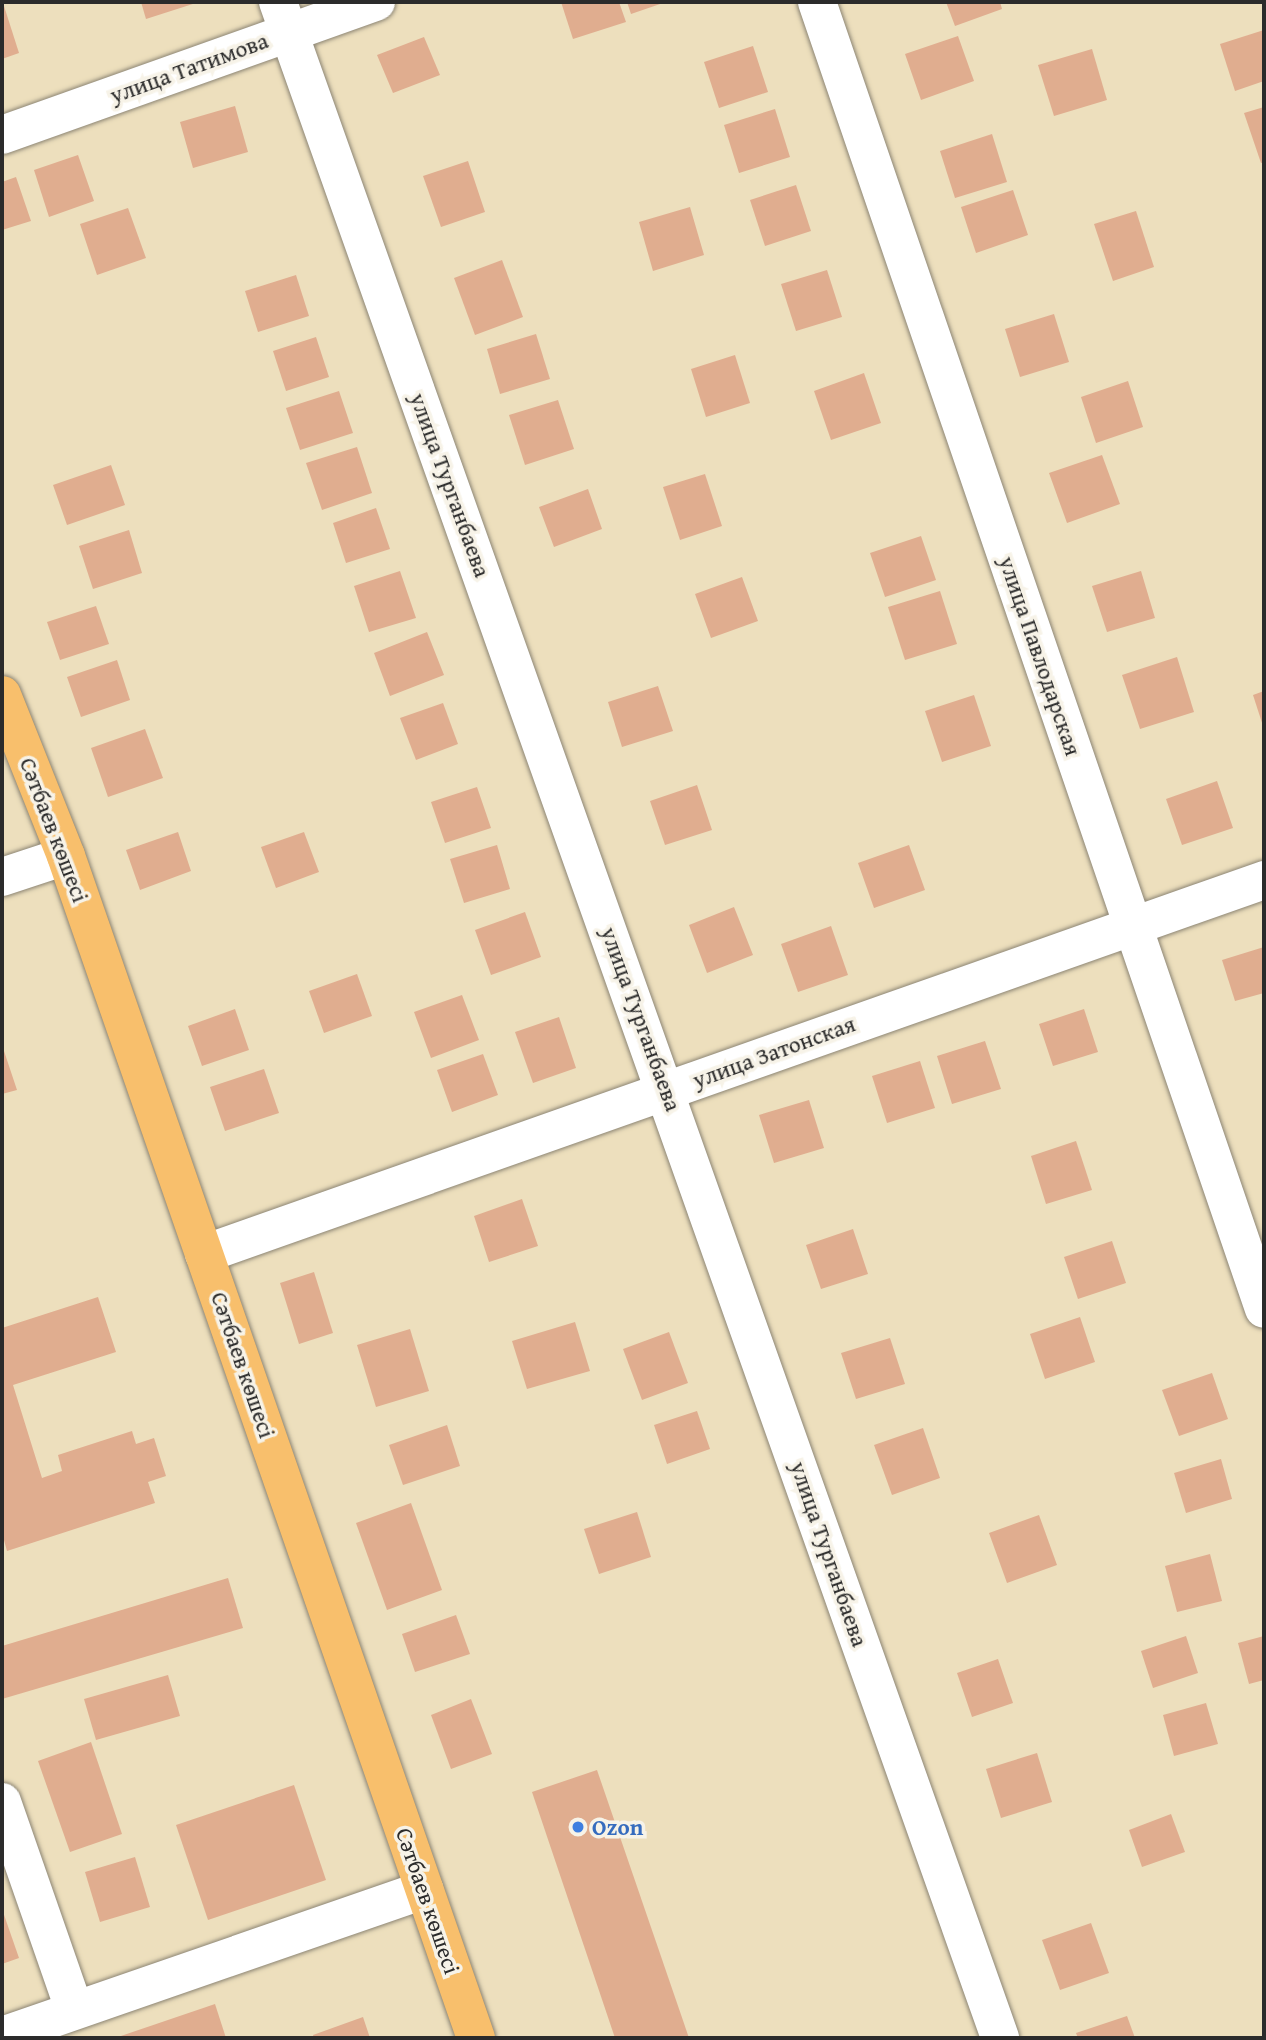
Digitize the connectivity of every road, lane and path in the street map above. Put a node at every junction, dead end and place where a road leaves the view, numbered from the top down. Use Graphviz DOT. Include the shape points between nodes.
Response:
graph roads {
  1 [pos="376,2"];
  2 [pos="817,2"];
  3 [pos="283,17"];
  4 [pos="2,135"];
  5 [pos="2,695"];
  6 [pos="66,856"];
  7 [pos="2,877"];
  8 [pos="1264,880"];
  9 [pos="1132,925"];
  10 [pos="667,1090"];
  11 [pos="204,1254"];
  12 [pos="1264,1309"];
  13 [pos="2,1802"];
  14 [pos="424,1890"];
  15 [pos="74,2009"];
  16 [pos="2,2036"];
  17 [pos="476,2038"];
  18 [pos="1000,2038"];
  1 -- 3 [label="street, улица Татимова"];
  2 -- 9 [label="street, улица Павлодарская"];
  3 -- 4 [label="street, улица Татимова"];
  3 -- 10 [label="street, улица Турганбаева"];
  5 -- 6 [label="main road, Сәтбаев көшесі"];
  6 -- 7 [label="street"];
  6 -- 11 [label="main road, Сәтбаев көшесі"];
  8 -- 9 [label="street, улица Затонская"];
  9 -- 10 [label="street, улица Затонская"];
  9 -- 12 [label="street, улица Павлодарская"];
  10 -- 11 [label="street, улица Затонская"];
  10 -- 18 [label="street, улица Турганбаева"];
  11 -- 14 [label="main road, Сәтбаев көшесі"];
  13 -- 15 [label="street"];
  14 -- 15 [label="street"];
  14 -- 17 [label="main road, Сәтбаев көшесі"];
  15 -- 16 [label="street"];
}
